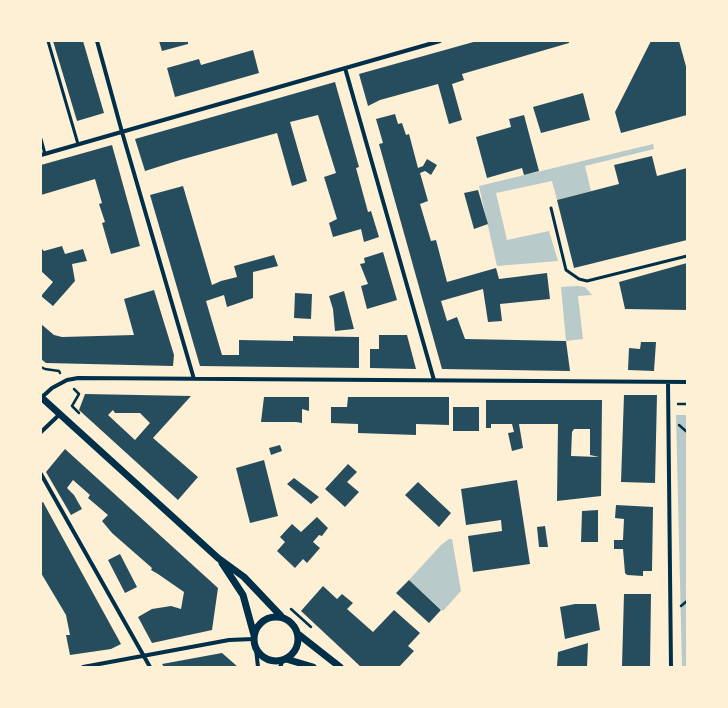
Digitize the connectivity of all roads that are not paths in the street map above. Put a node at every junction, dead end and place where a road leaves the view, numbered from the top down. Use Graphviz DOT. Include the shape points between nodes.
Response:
graph roads {
  1 [pos="48,41"];
  2 [pos="96,41"];
  3 [pos="440,41"];
  4 [pos="345,68"];
  5 [pos="122,132"];
  6 [pos="41,139"];
  7 [pos="78,144"];
  8 [pos="43,154"];
  9 [pos="552,208"];
  10 [pos="687,256"];
  11 [pos="194,379"];
  12 [pos="434,380"];
  13 [pos="668,382"];
  14 [pos="687,382"];
  15 [pos="41,398"];
  16 [pos="60,414"];
  17 [pos="41,432"];
  18 [pos="41,474"];
  19 [pos="218,558"];
  20 [pos="281,616"];
  21 [pos="298,634"];
  22 [pos="254,637"];
  23 [pos="256,650"];
  24 [pos="144,656"];
  25 [pos="283,662"];
  26 [pos="83,667"];
  27 [pos="150,667"];
  28 [pos="258,667"];
  29 [pos="313,667"];
  30 [pos="340,667"];
  31 [pos="671,667"];
  1 -- 7 [label="lane"];
  2 -- 5 [label="street"];
  3 -- 4 [label="street"];
  4 -- 5 [label="street"];
  4 -- 12 [label="street"];
  5 -- 7 [label="street"];
  5 -- 11 [label="street"];
  6 -- 8 [label="lane"];
  7 -- 8 [label="street"];
  9 -- 10 [label="lane" via="566,270 579,279 587,281"];
  11 -- 12 [label="street"];
  11 -- 15 [label="street" via="78,378 67,380 52,388"];
  12 -- 13 [label="street"];
  13 -- 14 [label="street"];
  13 -- 31 [label="street"];
  15 -- 16 [label="street"];
  16 -- 17 [label="street"];
  16 -- 19 [label="street"];
  18 -- 24 [label="street"];
  19 -- 20 [label="street" via="244,577"];
  19 -- 22 [label="street" via="243,595"];
  20 -- 21 [label="street" via="292,623"];
  20 -- 22 [label="street" via="266,618 259,623"];
  21 -- 25 [label="street" via="296,648"];
  21 -- 30 [label="street"];
  22 -- 23 [label="street"];
  22 -- 24 [label="street"];
  23 -- 25 [label="street" via="265,658"];
  23 -- 28 [label="street"];
  24 -- 26 [label="street"];
  24 -- 27 [label="street"];
  25 -- 29 [label="street"];
}
